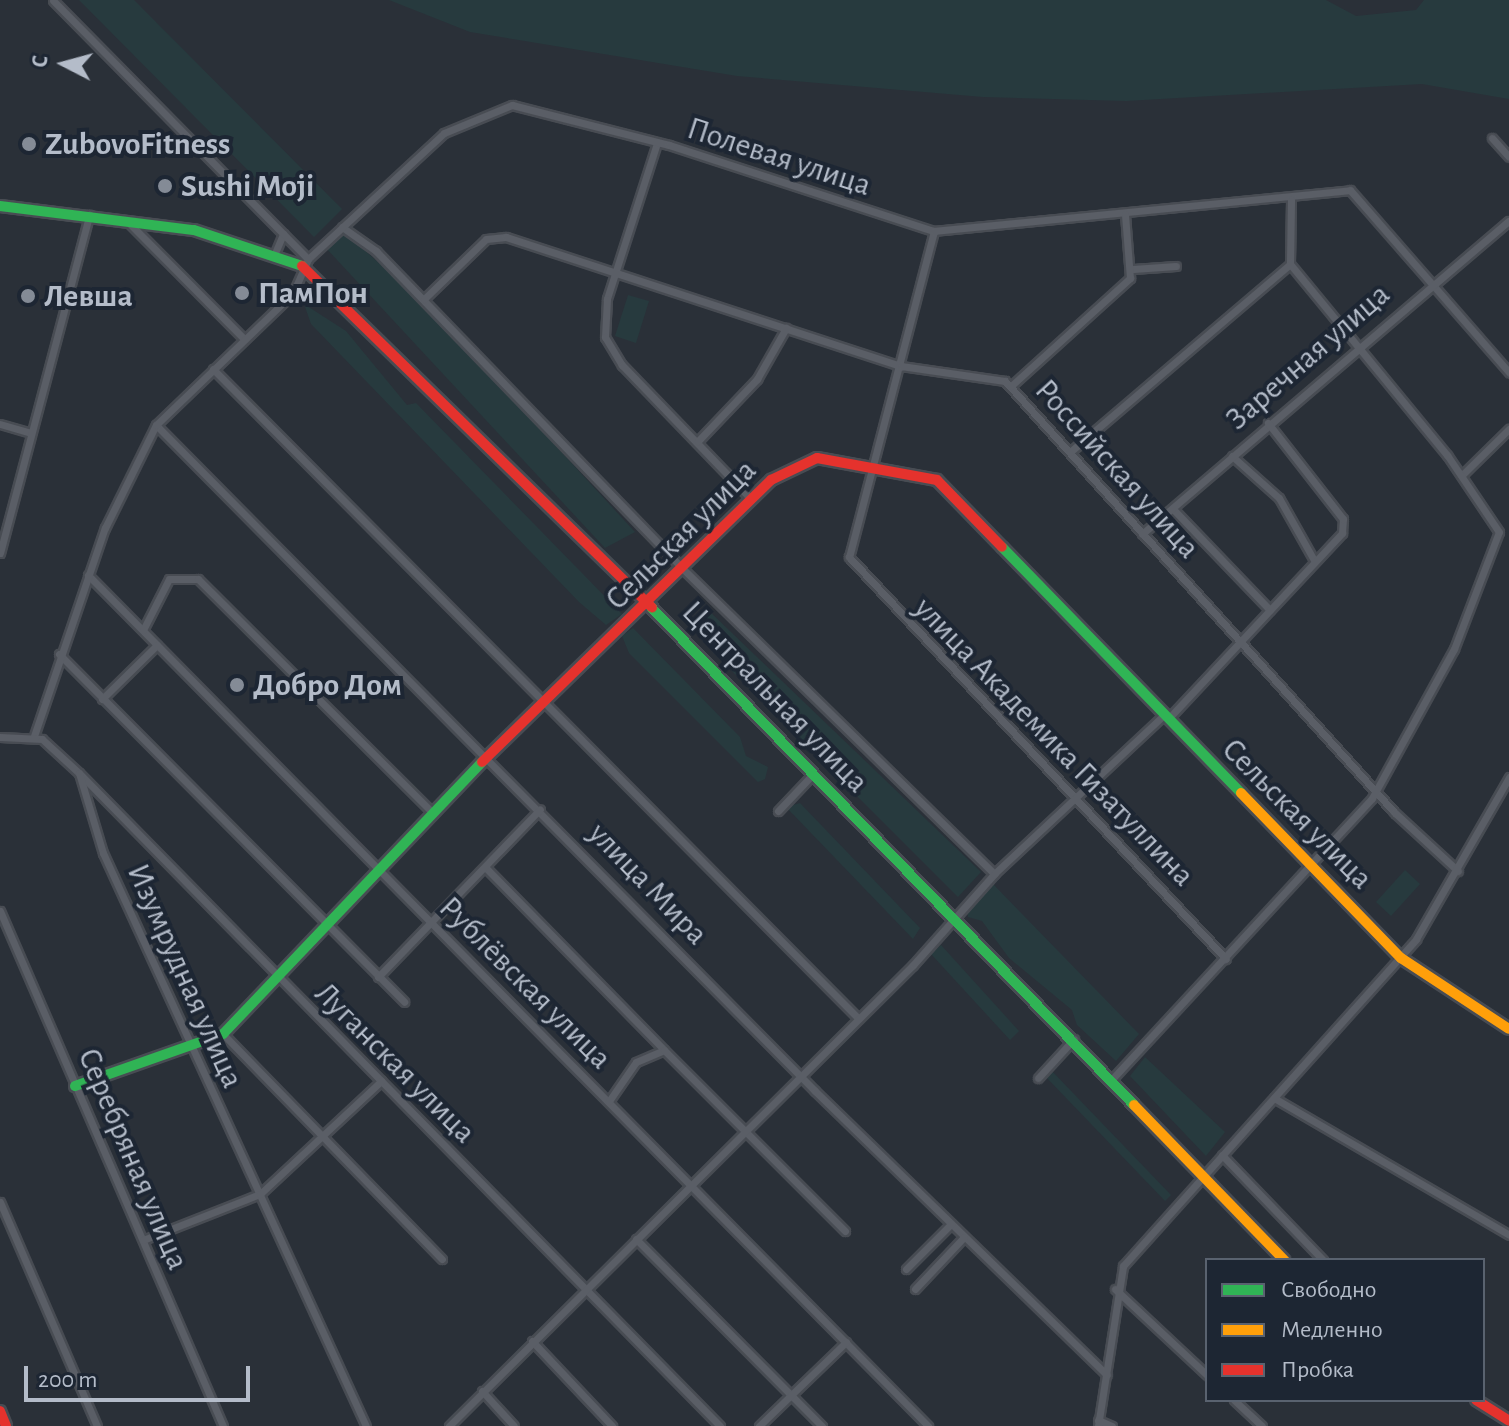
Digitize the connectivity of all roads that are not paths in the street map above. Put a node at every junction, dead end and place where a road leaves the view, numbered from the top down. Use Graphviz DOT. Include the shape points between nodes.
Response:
graph roads {
  1 [pos="53,0"];
  2 [pos="1492,138"];
  3 [pos="656,146"];
  4 [pos="1509,157"];
  5 [pos="1291,199"];
  6 [pos="0,206"];
  7 [pos="1125,214"];
  8 [pos="89,215"];
  9 [pos="126,219"];
  10 [pos="1509,221"];
  11 [pos="342,227"];
  12 [pos="934,231"];
  13 [pos="283,234"];
  14 [pos="275,253"];
  15 [pos="306,263"];
  16 [pos="1290,264"];
  17 [pos="1176,266"];
  18 [pos="1133,269"];
  19 [pos="617,270"];
  20 [pos="1434,280"];
  21 [pos="424,299"];
  22 [pos="786,328"];
  23 [pos="244,339"];
  24 [pos="1357,344"];
  25 [pos="901,366"];
  26 [pos="213,369"];
  27 [pos="1509,372"];
  28 [pos="1011,386"];
  29 [pos="1268,423"];
  30 [pos="0,424"];
  31 [pos="156,425"];
  32 [pos="1509,429"];
  33 [pos="31,433"];
  34 [pos="698,441"];
  35 [pos="1070,452"];
  36 [pos="1232,456"];
  37 [pos="874,465"];
  38 [pos="1462,475"];
  39 [pos="751,499"];
  40 [pos="1173,509"];
  41 [pos="1142,534"];
  42 [pos="0,553"];
  43 [pos="1314,560"];
  44 [pos="682,568"];
  45 [pos="88,575"];
  46 [pos="647,603"];
  47 [pos="1270,610"];
  48 [pos="143,630"];
  49 [pos="1240,641"];
  50 [pos="157,645"];
  51 [pos="59,654"];
  52 [pos="102,699"];
  53 [pos="543,701"];
  54 [pos="1166,717"];
  55 [pos="34,736"];
  56 [pos="0,737"];
  57 [pos="485,759"];
  58 [pos="79,773"];
  59 [pos="814,773"];
  60 [pos="1509,777"];
  61 [pos="1378,787"];
  62 [pos="1080,800"];
  63 [pos="540,809"];
  64 [pos="778,811"];
  65 [pos="433,813"];
  66 [pos="485,867"];
  67 [pos="1311,868"];
  68 [pos="379,870"];
  69 [pos="1458,871"];
  70 [pos="994,874"];
  71 [pos="0,911"];
  72 [pos="951,918"];
  73 [pos="431,923"];
  74 [pos="325,926"];
  75 [pos="1401,958"];
  76 [pos="1226,959"];
  77 [pos="378,977"];
  78 [pos="277,978"];
  79 [pos="404,1002"];
  80 [pos="858,1018"];
  81 [pos="1509,1029"];
  82 [pos="223,1034"];
  83 [pos="1074,1039"];
  84 [pos="190,1047"];
  85 [pos="664,1050"];
  86 [pos="801,1074"];
  87 [pos="1038,1078"];
  88 [pos="1113,1078"];
  89 [pos="381,1081"];
  90 [pos="75,1086"];
  91 [pos="1274,1098"];
  92 [pos="609,1101"];
  93 [pos="746,1130"];
  94 [pos="321,1135"];
  95 [pos="1222,1155"];
  96 [pos="1203,1173"];
  97 [pos="692,1185"];
  98 [pos="260,1194"];
  99 [pos="0,1202"];
  100 [pos="951,1224"];
  101 [pos="845,1231"];
  102 [pos="1509,1235"];
  103 [pos="964,1237"];
  104 [pos="636,1239"];
  105 [pos="143,1240"];
  106 [pos="1282,1258"];
  107 [pos="1321,1258"];
  108 [pos="442,1259"];
  109 [pos="906,1269"];
  110 [pos="915,1289"];
  111 [pos="1115,1289"];
  112 [pos="585,1290"];
  113 [pos="532,1341"];
  114 [pos="846,1342"];
  115 [pos="1205,1373"];
  116 [pos="1107,1375"];
  117 [pos="482,1391"];
  118 [pos="792,1395"];
  119 [pos="1236,1402"];
  120 [pos="1479,1402"];
  121 [pos="0,1411"];
  122 [pos="1509,1421"];
  123 [pos="1098,1423"];
  124 [pos="6,1426"];
  125 [pos="97,1426"];
  126 [pos="223,1426"];
  127 [pos="366,1426"];
  128 [pos="449,1426"];
  129 [pos="514,1426"];
  130 [pos="612,1426"];
  131 [pos="720,1426"];
  132 [pos="759,1426"];
  133 [pos="822,1426"];
  134 [pos="928,1426"];
  135 [pos="1112,1426"];
  136 [pos="1262,1426"];
  1 -- 13 [label="street"];
  2 -- 4 [label="street"];
  3 -- 11 [label="street, Полевая улица" via="512,105 492,109 444,133"];
  3 -- 12 [label="street, Полевая улица"];
  3 -- 19 [label="street"];
  5 -- 7 [label="street, Полевая улица"];
  5 -- 16 [label="street"];
  5 -- 20 [label="street, Полевая улица" via="1350,190"];
  6 -- 8 [label="street, Центральная улица"];
  7 -- 12 [label="street, Полевая улица"];
  7 -- 18 [label="street"];
  8 -- 9 [label="street, Центральная улица"];
  8 -- 33 [label="street"];
  9 -- 14 [label="street, Центральная улица"];
  9 -- 23 [label="street"];
  10 -- 20 [label="street, Заречная улица"];
  11 -- 15 [label="street, Полевая улица"];
  11 -- 21 [label="street"];
  12 -- 25 [label="street"];
  13 -- 14 [label="street"];
  13 -- 15 [label="street"];
  14 -- 15 [label="street, Центральная улица"];
  15 -- 23 [label="street, Полевая улица" via="293,293"];
  15 -- 46 [label="street, Центральная улица"];
  16 -- 24 [label="street"];
  16 -- 35 [label="street"];
  17 -- 18 [label="street"];
  18 -- 28 [label="street"];
  19 -- 21 [label="street, Российская улица" via="506,237 486,239"];
  19 -- 22 [label="street, Российская улица"];
  19 -- 34 [label="street" via="604,316 608,346"];
  20 -- 24 [label="street, Заречная улица"];
  20 -- 27 [label="street"];
  21 -- 44 [label="street"];
  22 -- 25 [label="street, Российская улица"];
  22 -- 34 [label="street" via="757,379"];
  23 -- 26 [label="street, Полевая улица"];
  24 -- 29 [label="street, Заречная улица"];
  24 -- 38 [label="street"];
  25 -- 28 [label="street, Российская улица"];
  25 -- 37 [label="street"];
  26 -- 31 [label="street, Полевая улица"];
  26 -- 53 [label="street"];
  28 -- 35 [label="street, Российская улица"];
  29 -- 36 [label="street, Заречная улица"];
  29 -- 43 [label="street" via="1343,519 1342,533"];
  30 -- 33 [label="street"];
  31 -- 45 [label="street"];
  31 -- 57 [label="street, улица Мира"];
  32 -- 38 [label="street"];
  33 -- 42 [label="street"];
  34 -- 39 [label="street"];
  35 -- 41 [label="street, Российская улица"];
  36 -- 40 [label="street, Заречная улица"];
  36 -- 43 [label="street" via="1279,498"];
  37 -- 39 [label="street, Сельская улица" via="803,461"];
  37 -- 54 [label="street, Сельская улица" via="937,480"];
  37 -- 62 [label="street, улица Академика Гизатуллина" via="849,557"];
  38 -- 61 [label="street" via="1499,532 1454,649"];
  39 -- 44 [label="street, Сельская улица"];
  40 -- 41 [label="street, Заречная улица"];
  40 -- 47 [label="street"];
  41 -- 49 [label="street, Российская улица"];
  43 -- 47 [label="street"];
  44 -- 46 [label="street, Сельская улица"];
  44 -- 70 [label="street"];
  45 -- 48 [label="street, Рублёвская улица"];
  45 -- 51 [label="street"];
  46 -- 53 [label="street, Сельская улица"];
  46 -- 59 [label="street, Центральная улица"];
  47 -- 49 [label="street"];
  48 -- 50 [label="street, Рублёвская улица"];
  48 -- 65 [label="street" via="169,579 198,579"];
  49 -- 54 [label="street"];
  49 -- 61 [label="street, Российская улица"];
  50 -- 52 [label="street"];
  50 -- 68 [label="street, Рублёвская улица"];
  51 -- 52 [label="street"];
  51 -- 55 [label="street"];
  52 -- 74 [label="street"];
  53 -- 57 [label="street, Сельская улица"];
  53 -- 80 [label="street"];
  54 -- 62 [label="street"];
  54 -- 67 [label="street, Сельская улица"];
  55 -- 56 [label="street"];
  55 -- 58 [label="street, Луганская улица"];
  57 -- 63 [label="street, улица Мира"];
  57 -- 65 [label="street, Сельская улица"];
  58 -- 78 [label="street, Луганская улица"];
  58 -- 84 [label="street, Изумрудная улица" via="103,853"];
  59 -- 64 [label="street"];
  59 -- 72 [label="street, Центральная улица"];
  60 -- 69 [label="street"];
  61 -- 67 [label="street"];
  61 -- 69 [label="street, Российская улица" via="1394,812"];
  62 -- 70 [label="street"];
  62 -- 76 [label="street, улица Академика Гизатуллина"];
  63 -- 66 [label="street"];
  63 -- 86 [label="street, улица Мира"];
  65 -- 68 [label="street, Сельская улица"];
  66 -- 73 [label="street"];
  66 -- 85 [label="street"];
  67 -- 75 [label="street, Сельская улица"];
  67 -- 76 [label="street"];
  68 -- 73 [label="street, Рублёвская улица"];
  68 -- 74 [label="street, Сельская улица"];
  69 -- 75 [label="street"];
  70 -- 72 [label="street"];
  71 -- 90 [label="street, Серебряная улица"];
  72 -- 80 [label="street"];
  72 -- 83 [label="street, Центральная улица"];
  73 -- 77 [label="street"];
  73 -- 92 [label="street, Рублёвская улица"];
  74 -- 77 [label="street"];
  74 -- 78 [label="street, Сельская улица"];
  75 -- 81 [label="street, Сельская улица"];
  75 -- 91 [label="street"];
  76 -- 88 [label="street"];
  77 -- 79 [label="street"];
  78 -- 82 [label="street, Сельская улица"];
  78 -- 89 [label="street, Луганская улица"];
  80 -- 86 [label="street"];
  82 -- 84 [label="street, Сельская улица"];
  82 -- 94 [label="street"];
  83 -- 87 [label="street"];
  83 -- 88 [label="street, Центральная улица"];
  84 -- 90 [label="street, Сельская улица"];
  84 -- 98 [label="street, Изумрудная улица"];
  85 -- 92 [label="street" via="636,1062"];
  85 -- 93 [label="street"];
  86 -- 93 [label="street"];
  86 -- 100 [label="street, улица Мира"];
  88 -- 96 [label="street, Центральная улица"];
  89 -- 94 [label="street"];
  89 -- 112 [label="street, Луганская улица"];
  90 -- 105 [label="street, Серебряная улица"];
  91 -- 95 [label="street"];
  91 -- 102 [label="street"];
  92 -- 97 [label="street, Рублёвская улица"];
  93 -- 97 [label="street"];
  93 -- 101 [label="street"];
  94 -- 98 [label="street"];
  94 -- 108 [label="street"];
  95 -- 96 [label="street"];
  95 -- 107 [label="street"];
  96 -- 106 [label="street, Центральная улица"];
  96 -- 111 [label="street" via="1123,1266"];
  97 -- 104 [label="street"];
  97 -- 114 [label="street, Рублёвская улица"];
  98 -- 105 [label="street"];
  98 -- 127 [label="street, Изумрудная улица"];
  99 -- 125 [label="street"];
  100 -- 103 [label="street, улица Мира"];
  100 -- 109 [label="street"];
  103 -- 110 [label="street"];
  103 -- 116 [label="street, улица Мира"];
  104 -- 112 [label="street"];
  104 -- 118 [label="street"];
  105 -- 126 [label="street, Серебряная улица"];
  111 -- 115 [label="street"];
  111 -- 116 [label="street"];
  112 -- 113 [label="street"];
  112 -- 131 [label="street, Луганская улица"];
  113 -- 117 [label="street"];
  113 -- 130 [label="street"];
  114 -- 118 [label="street"];
  114 -- 134 [label="street, Рублёвская улица"];
  116 -- 123 [label="street"];
  117 -- 128 [label="street"];
  117 -- 129 [label="street"];
  118 -- 132 [label="street"];
  118 -- 133 [label="street"];
  119 -- 136 [label="street"];
  120 -- 122 [label="street"];
  121 -- 124 [label="street"];
  123 -- 135 [label="street"];
}
